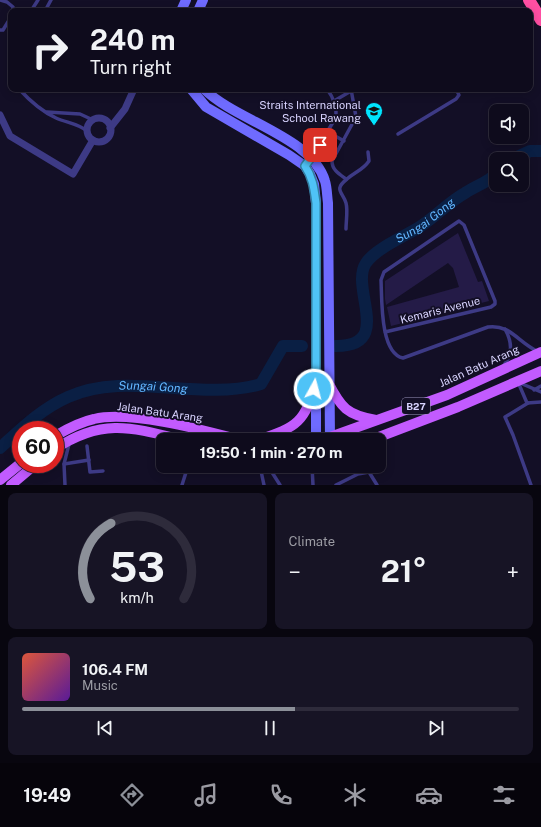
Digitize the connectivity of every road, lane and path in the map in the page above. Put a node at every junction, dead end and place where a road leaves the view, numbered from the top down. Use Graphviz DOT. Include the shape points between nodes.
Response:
graph roads {
  1 [pos="0,0"];
  2 [pos="529,0"];
  3 [pos="13,8"];
  4 [pos="541,20"];
  5 [pos="8,22"];
  6 [pos="0,30"];
  7 [pos="22,92"];
  8 [pos="24,92"];
  9 [pos="132,92"];
  10 [pos="194,92"];
  11 [pos="208,92"];
  12 [pos="329,92"];
  13 [pos="348,92"];
  14 [pos="351,92"];
  15 [pos="457,92"];
  16 [pos="25,96"];
  17 [pos="334,101"];
  18 [pos="44,112"];
  19 [pos="121,114"];
  20 [pos="0,115"];
  21 [pos="104,119"];
  22 [pos="92,120"];
  23 [pos="110,128"];
  24 [pos="87,131"];
  25 [pos="328,132"];
  26 [pos="398,134"];
  27 [pos="93,140"];
  28 [pos="344,141"];
  29 [pos="368,152"];
  30 [pos="312,158"];
  31 [pos="305,166"];
  32 [pos="346,179"];
  33 [pos="346,228"];
  34 [pos="505,328"];
  35 [pos="386,332"];
  36 [pos="540,353"];
  37 [pos="500,371"];
  38 [pos="541,371"];
  39 [pos="316,381"];
  40 [pos="328,382"];
  41 [pos="518,382"];
  42 [pos="541,386"];
  43 [pos="534,390"];
  44 [pos="541,392"];
  45 [pos="541,402"];
  46 [pos="528,403"];
  47 [pos="376,420"];
  48 [pos="197,429"];
  49 [pos="64,431"];
  50 [pos="197,433"];
  51 [pos="213,433"];
  52 [pos="277,433"];
  53 [pos="316,433"];
  54 [pos="330,433"];
  55 [pos="343,433"];
  56 [pos="386,434"];
  57 [pos="156,435"];
  58 [pos="71,439"];
  59 [pos="64,443"];
  60 [pos="87,446"];
  61 [pos="88,460"];
  62 [pos="64,464"];
  63 [pos="12,470"];
  64 [pos="103,472"];
  65 [pos="25,473"];
  66 [pos="186,473"];
  67 [pos="261,473"];
  68 [pos="272,473"];
  69 [pos="312,473"];
  70 [pos="0,480"];
  71 [pos="11,485"];
  72 [pos="65,485"];
  73 [pos="182,485"];
  74 [pos="264,485"];
  75 [pos="280,485"];
  76 [pos="312,485"];
  77 [pos="336,485"];
  78 [pos="377,485"];
  79 [pos="531,485"];
  1 -- 3 [label="lane"];
  2 -- 4 [label="highway"];
  5 -- 6 [label="lane" via="3,30"];
  7 -- 16 [label="lane"];
  8 -- 16 [label="lane"];
  9 -- 19 [label="street"];
  10 -- 31 [label="street" via="206,107"];
  11 -- 30 [label="street" via="226,106 296,145"];
  12 -- 17 [label="lane"];
  13 -- 17 [label="lane"];
  14 -- 28 [label="lane" via="356,117"];
  15 -- 26 [label="lane" via="456,99"];
  16 -- 18 [label="lane"];
  17 -- 25 [label="lane" via="336,117"];
  18 -- 22 [label="lane" via="80,114"];
  18 -- 24 [label="lane" via="79,125"];
  19 -- 21 [label="street"];
  19 -- 23 [label="street"];
  20 -- 27 [label="street" via="10,136 73,174"];
  21 -- 22 [label="street"];
  21 -- 23 [label="street"];
  22 -- 24 [label="street"];
  23 -- 27 [label="street" via="109,135 104,140"];
  24 -- 27 [label="street"];
  25 -- 28 [label="lane"];
  25 -- 30 [label="lane"];
  28 -- 32 [label="lane" via="332,161 332,166"];
  29 -- 32 [label="lane" via="369,161 365,168"];
  30 -- 31 [label="lane"];
  30 -- 40 [label="street" via="326,181 328,202"];
  31 -- 39 [label="street" via="314,184 316,203"];
  32 -- 33 [label="lane" via="339,189 347,203"];
  34 -- 35 [label="lane, Kemaris Avenue" via="498,325 488,327 403,358 394,354 386,342"];
  34 -- 36 [label="lane" via="529,348"];
  34 -- 37 [label="lane" via="511,347 510,357"];
  35 -- 35 [label="lane, Kemaris Avenue" via="381,280 384,272 459,221 462,222 495,304"];
  36 -- 37 [label="main road, Jalan Batu Arang / B27"];
  37 -- 47 [label="main road, Jalan Batu Arang / B27"];
  38 -- 41 [label="main road, B27"];
  39 -- 52 [label="main road" via="304,415 291,428"];
  39 -- 53 [label="street"];
  40 -- 47 [label="main road" via="346,410 358,417"];
  40 -- 54 [label="street"];
  41 -- 43 [label="lane"];
  41 -- 46 [label="lane"];
  41 -- 56 [label="main road, B27"];
  42 -- 43 [label="lane"];
  43 -- 44 [label="lane"];
  45 -- 46 [label="lane"];
  46 -- 79 [label="lane" via="504,417"];
  47 -- 55 [label="main road, Jalan Batu Arang / B27"];
  48 -- 49 [label="main road, Jalan Batu Arang" via="114,416 94,419"];
  48 -- 50 [label="lane"];
  48 -- 51 [label="main road, Jalan Batu Arang"];
  57 -- 58 [label="main road, Jalan Batu Arang" via="125,428 108,428 90,431"];
  58 -- 59 [label="main road, Jalan Batu Arang"];
  58 -- 62 [label="lane"];
  60 -- 61 [label="lane"];
  61 -- 62 [label="lane"];
  61 -- 64 [label="lane" via="90,472"];
  62 -- 72 [label="lane"];
  63 -- 70 [label="main road"];
  65 -- 71 [label="main road"];
  66 -- 73 [label="lane"];
  67 -- 74 [label="lane"];
  68 -- 75 [label="lane"];
  69 -- 76 [label="lane"];
  77 -- 78 [label="lane" via="358,474 369,472"];
}
